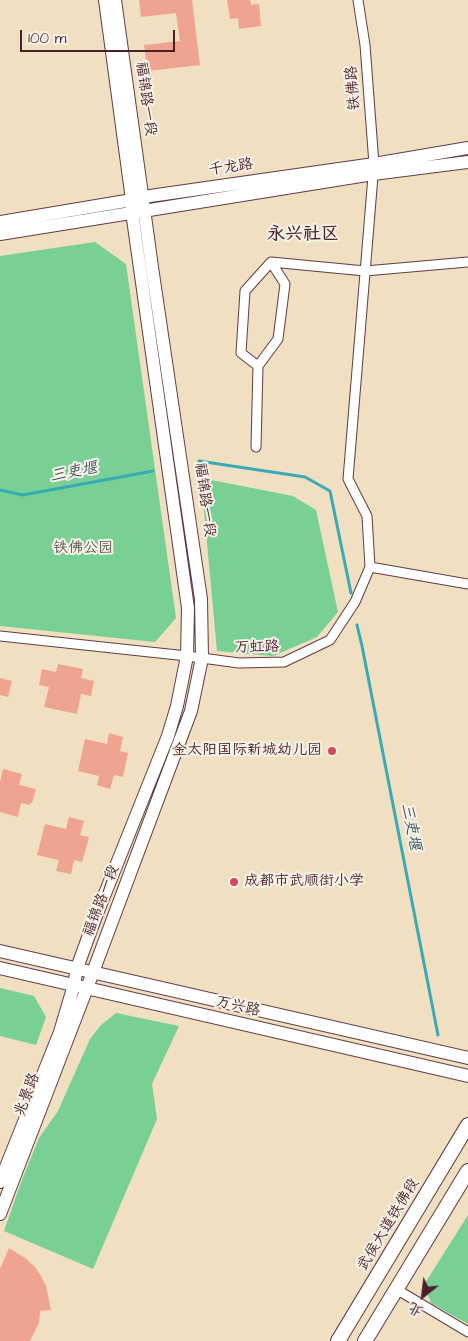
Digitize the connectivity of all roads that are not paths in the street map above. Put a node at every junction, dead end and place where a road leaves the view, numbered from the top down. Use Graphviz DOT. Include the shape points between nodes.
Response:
graph roads {
  1 [pos="105,0"];
  2 [pos="115,0"];
  3 [pos="358,0"];
  4 [pos="468,148"];
  5 [pos="468,162"];
  6 [pos="373,169"];
  7 [pos="136,203"];
  8 [pos="145,210"];
  9 [pos="0,222"];
  10 [pos="0,234"];
  11 [pos="272,262"];
  12 [pos="468,262"];
  13 [pos="365,270"];
  14 [pos="258,366"];
  15 [pos="256,447"];
  16 [pos="370,567"];
  17 [pos="468,584"];
  18 [pos="0,636"];
  19 [pos="187,656"];
  20 [pos="202,658"];
  21 [pos="0,951"];
  22 [pos="0,968"];
  23 [pos="77,968"];
  24 [pos="92,972"];
  25 [pos="74,985"];
  26 [pos="87,988"];
  27 [pos="468,1058"];
  28 [pos="468,1076"];
  29 [pos="468,1125"];
  30 [pos="468,1171"];
  31 [pos="0,1182"];
  32 [pos="0,1214"];
  33 [pos="396,1289"];
  34 [pos="468,1332"];
  35 [pos="338,1341"];
  36 [pos="365,1341"];
  1 -- 7 [label="street, 福锦路一段"];
  2 -- 7 [label="street, 福锦路一段"];
  3 -- 6 [label="street, 铁佛路"];
  4 -- 6 [label="street, 千龙路"];
  5 -- 6 [label="street, 千龙路"];
  6 -- 7 [label="street, 千龙路"];
  6 -- 8 [label="street, 千龙路"];
  6 -- 13 [label="street, 铁佛路"];
  7 -- 8 [label="street, 千龙路"];
  7 -- 9 [label="street, 千龙路"];
  7 -- 10 [label="street, 千龙路"];
  7 -- 19 [label="street, 福锦路一段" via="188,608"];
  8 -- 20 [label="street, 福锦路一段" via="201,599"];
  11 -- 13 [label="street"];
  11 -- 14 [label="street" via="285,284 278,339"];
  11 -- 14 [label="street" via="245,291 240,353"];
  12 -- 13 [label="street"];
  13 -- 16 [label="street, 铁佛路" via="348,478 367,516"];
  14 -- 15 [label="street"];
  16 -- 17 [label="street"];
  16 -- 20 [label="street, 万虹路" via="355,602 330,640 284,662 239,664"];
  18 -- 19 [label="street, 万虹路"];
  19 -- 20 [label="street, 万虹路"];
  19 -- 23 [label="street, 福锦路一段" via="168,736"];
  20 -- 24 [label="street, 福锦路一段" via="191,711"];
  21 -- 23 [label="street"];
  22 -- 25 [label="street, 万兴路"];
  23 -- 24 [label="street"];
  23 -- 25 [label="street, 福锦路一段"];
  24 -- 26 [label="street, 福锦路一段"];
  24 -- 27 [label="street"];
  25 -- 26 [label="street, 万兴路"];
  25 -- 31 [label="street, 兆景路" via="60,1032"];
  26 -- 28 [label="street, 万兴路"];
  26 -- 32 [label="street, 兆景路"];
  29 -- 35 [label="main road, 武侯大道铁佛段"];
  30 -- 33 [label="main road"];
  33 -- 34 [label="street"];
  33 -- 36 [label="main road"];
}
